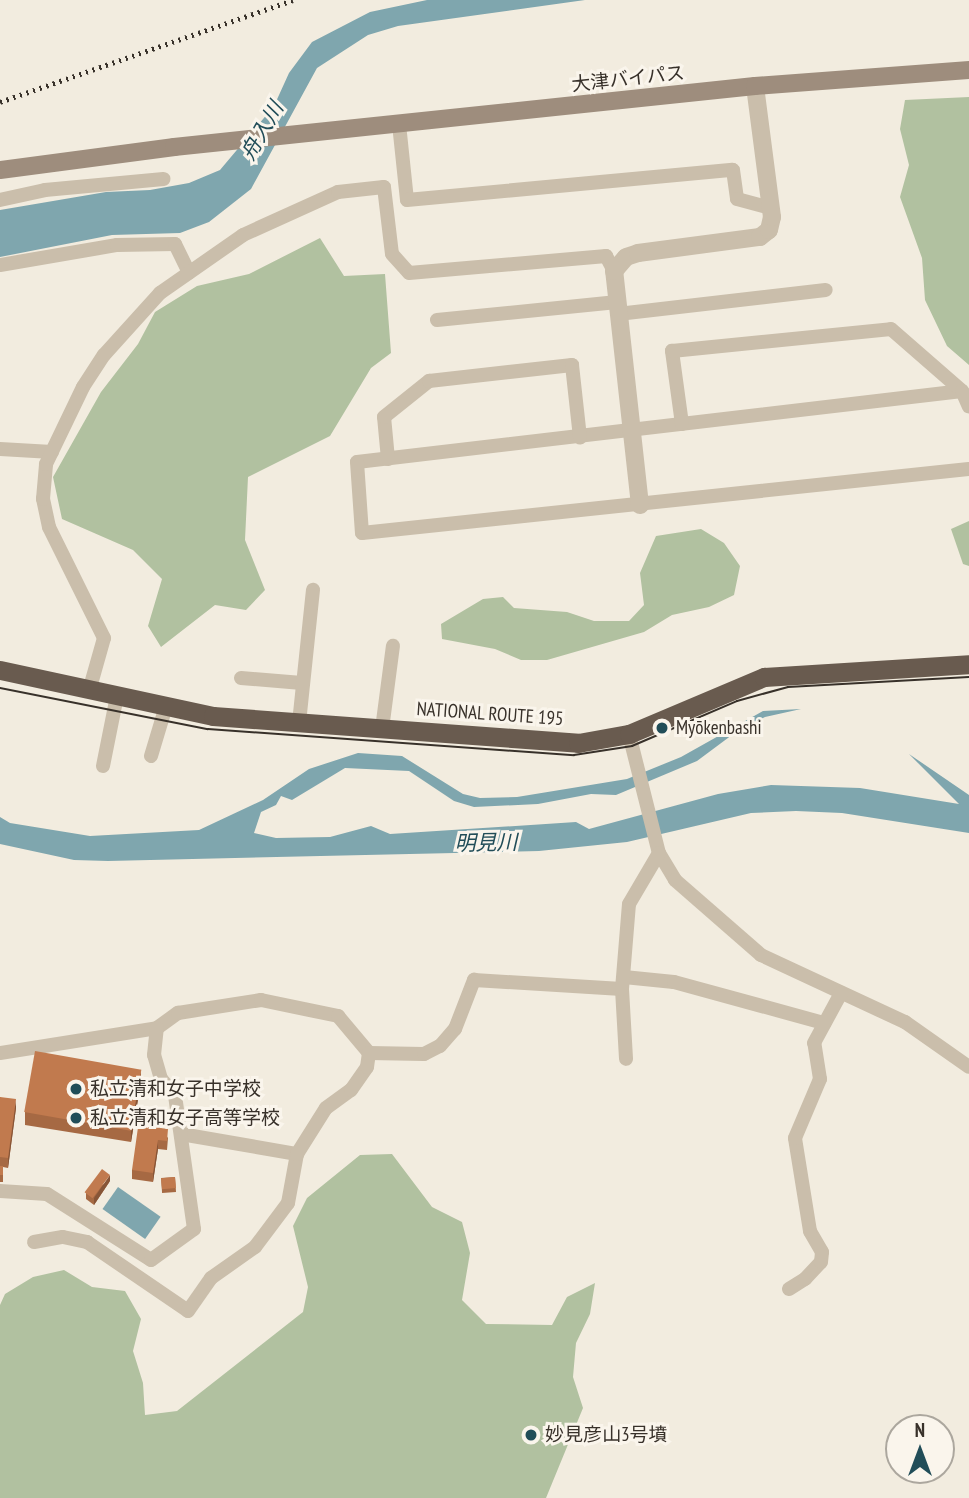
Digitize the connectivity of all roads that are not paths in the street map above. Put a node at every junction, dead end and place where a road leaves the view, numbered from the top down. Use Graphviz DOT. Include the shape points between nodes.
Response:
graph roads {
  1 [pos="969,70"];
  2 [pos="755,86"];
  3 [pos="399,124"];
  4 [pos="0,170"];
  5 [pos="163,178"];
  6 [pos="0,200"];
  7 [pos="771,208"];
  8 [pos="0,265"];
  9 [pos="614,271"];
  10 [pos="189,273"];
  11 [pos="826,290"];
  12 [pos="617,308"];
  13 [pos="437,320"];
  14 [pos="962,391"];
  15 [pos="969,407"];
  16 [pos="682,424"];
  17 [pos="629,432"];
  18 [pos="580,438"];
  19 [pos="0,449"];
  20 [pos="52,452"];
  21 [pos="388,459"];
  22 [pos="969,468"];
  23 [pos="640,505"];
  24 [pos="313,590"];
  25 [pos="393,646"];
  26 [pos="969,664"];
  27 [pos="0,670"];
  28 [pos="240,678"];
  29 [pos="302,683"];
  30 [pos="89,691"];
  31 [pos="117,696"];
  32 [pos="166,706"];
  33 [pos="299,723"];
  34 [pos="382,729"];
  35 [pos="629,734"];
  36 [pos="151,756"];
  37 [pos="103,766"];
  38 [pos="657,848"];
  39 [pos="623,983"];
  40 [pos="841,993"];
  41 [pos="824,1023"];
  42 [pos="157,1028"];
  43 [pos="0,1053"];
  44 [pos="369,1053"];
  45 [pos="626,1059"];
  46 [pos="969,1067"];
  47 [pos="181,1134"];
  48 [pos="297,1154"];
  49 [pos="0,1191"];
  50 [pos="34,1242"];
  51 [pos="789,1289"];
  1 -- 2 [label="main road, 大津バイパス"];
  2 -- 3 [label="main road, 大津バイパス"];
  2 -- 7 [label="street"];
  3 -- 4 [label="main road, 大津バイパス"];
  3 -- 7 [label="street" via="407,200 733,170 737,199"];
  5 -- 6 [label="street" via="45,190"];
  7 -- 9 [label="street" via="769,230 760,237 638,253 626,257"];
  8 -- 10 [label="street" via="117,245 175,244"];
  9 -- 10 [label="street" via="606,256 409,273 392,254 384,187 338,192 243,235"];
  9 -- 12 [label="street"];
  10 -- 20 [label="street" via="160,293 104,355"];
  11 -- 12 [label="street"];
  12 -- 13 [label="street"];
  12 -- 17 [label="street"];
  14 -- 15 [label="street"];
  14 -- 16 [label="street"];
  14 -- 16 [label="street" via="891,329 672,351"];
  16 -- 17 [label="street"];
  17 -- 18 [label="street"];
  17 -- 23 [label="street"];
  18 -- 21 [label="street"];
  18 -- 21 [label="street" via="572,365 429,381 384,417"];
  19 -- 20 [label="street"];
  20 -- 30 [label="street" via="46,464 44,499 49,527 104,638"];
  21 -- 23 [label="street" via="357,463 362,533"];
  22 -- 23 [label="street"];
  24 -- 29 [label="street"];
  25 -- 34 [label="street"];
  26 -- 35 [label="highway, NATIONAL ROUTE 195" via="764,677"];
  27 -- 30 [label="highway, NATIONAL ROUTE 195"];
  28 -- 29 [label="street"];
  29 -- 33 [label="street"];
  30 -- 31 [label="highway, NATIONAL ROUTE 195"];
  31 -- 32 [label="highway, NATIONAL ROUTE 195"];
  31 -- 37 [label="street"];
  32 -- 33 [label="highway, NATIONAL ROUTE 195"];
  32 -- 36 [label="street"];
  33 -- 34 [label="highway, NATIONAL ROUTE 195"];
  34 -- 35 [label="highway, NATIONAL ROUTE 195" via="578,743"];
  35 -- 38 [label="street"];
  38 -- 39 [label="street" via="629,904"];
  38 -- 40 [label="street" via="675,880 761,955"];
  39 -- 41 [label="street" via="674,982"];
  39 -- 44 [label="street" via="474,980 455,1029 439,1046 424,1054"];
  39 -- 45 [label="street"];
  40 -- 41 [label="street"];
  40 -- 46 [label="street" via="905,1022"];
  41 -- 51 [label="street" via="814,1043 820,1080 796,1138 810,1231 821,1262"];
  42 -- 43 [label="street"];
  42 -- 44 [label="street" via="178,1013 261,1000 338,1016"];
  42 -- 47 [label="street" via="155,1055 161,1079 175,1095"];
  44 -- 48 [label="street" via="368,1067 351,1090 326,1108"];
  47 -- 48 [label="street"];
  47 -- 49 [label="street" via="194,1229 151,1260 47,1194"];
  48 -- 50 [label="street" via="288,1203 254,1247 211,1278 188,1311 87,1242 63,1237"];
}
